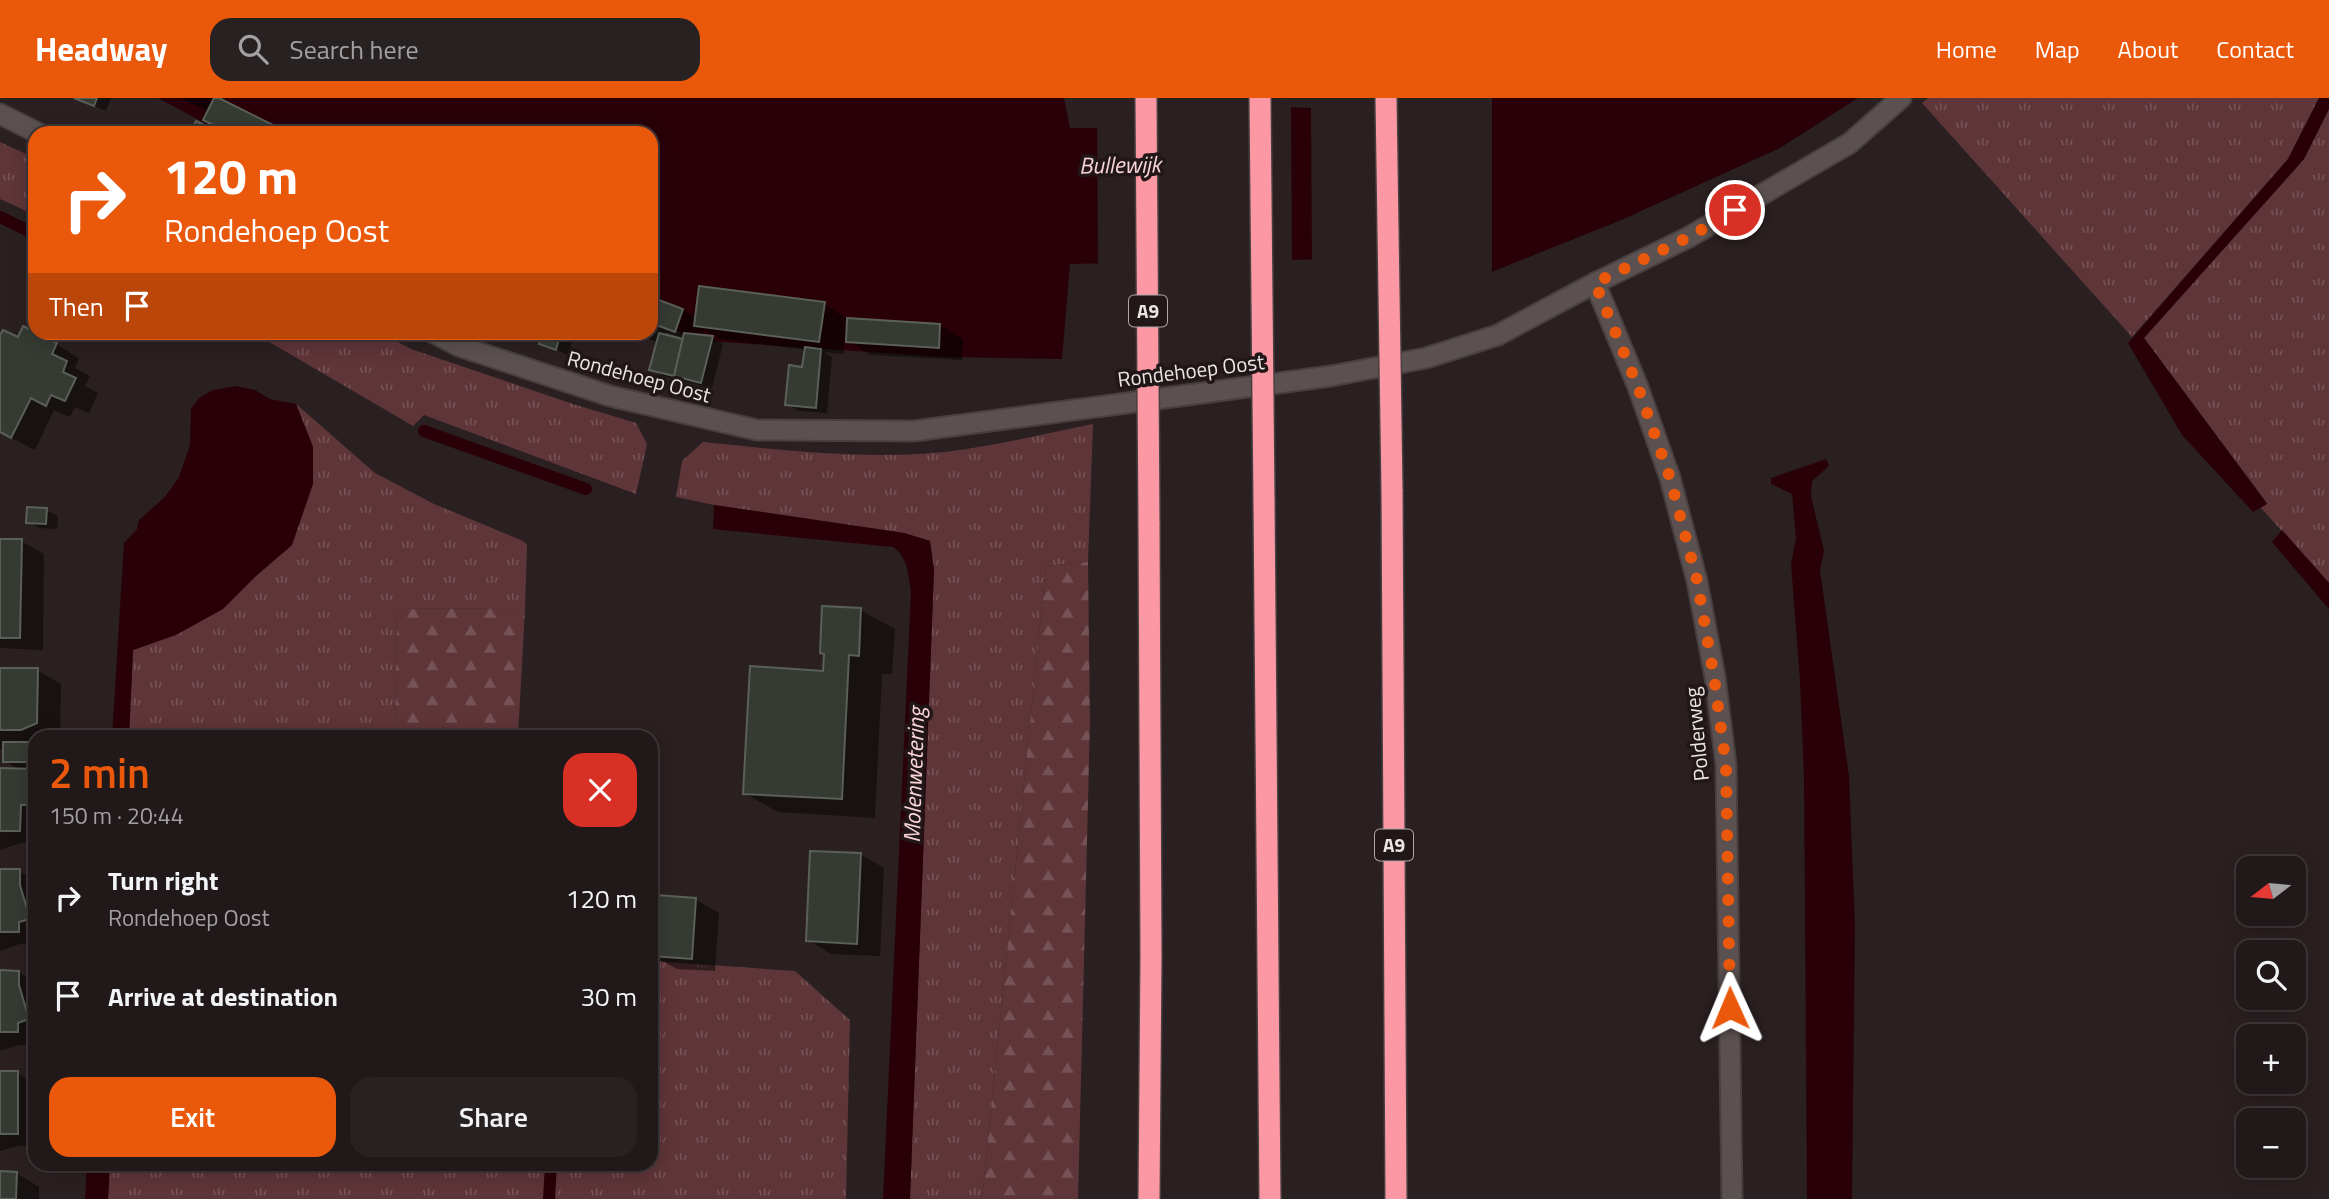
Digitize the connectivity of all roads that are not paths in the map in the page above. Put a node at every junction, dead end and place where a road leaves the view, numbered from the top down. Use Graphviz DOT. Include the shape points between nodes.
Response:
graph roads {
  1 [pos="1146,98"];
  2 [pos="1260,98"];
  3 [pos="1386,98"];
  4 [pos="1901,98"];
  5 [pos="0,114"];
  6 [pos="28,128"];
  7 [pos="1595,283"];
  8 [pos="449,340"];
  9 [pos="1149,1199"];
  10 [pos="1270,1199"];
  11 [pos="1396,1199"];
  12 [pos="1732,1199"];
  1 -- 9 [label="highway, A9, bridge"];
  2 -- 10 [label="highway, bridge"];
  3 -- 11 [label="highway, A9, bridge"];
  4 -- 7 [label="street, Rondehoep Oost" via="1850,143 1689,237"];
  5 -- 6 [label="street"];
  7 -- 8 [label="street, Rondehoep Oost" via="1498,335 1426,358 1331,376 914,431 757,430 610,397"];
  7 -- 12 [label="street, Polderweg" via="1670,478 1697,580 1714,677 1726,765"];
}
